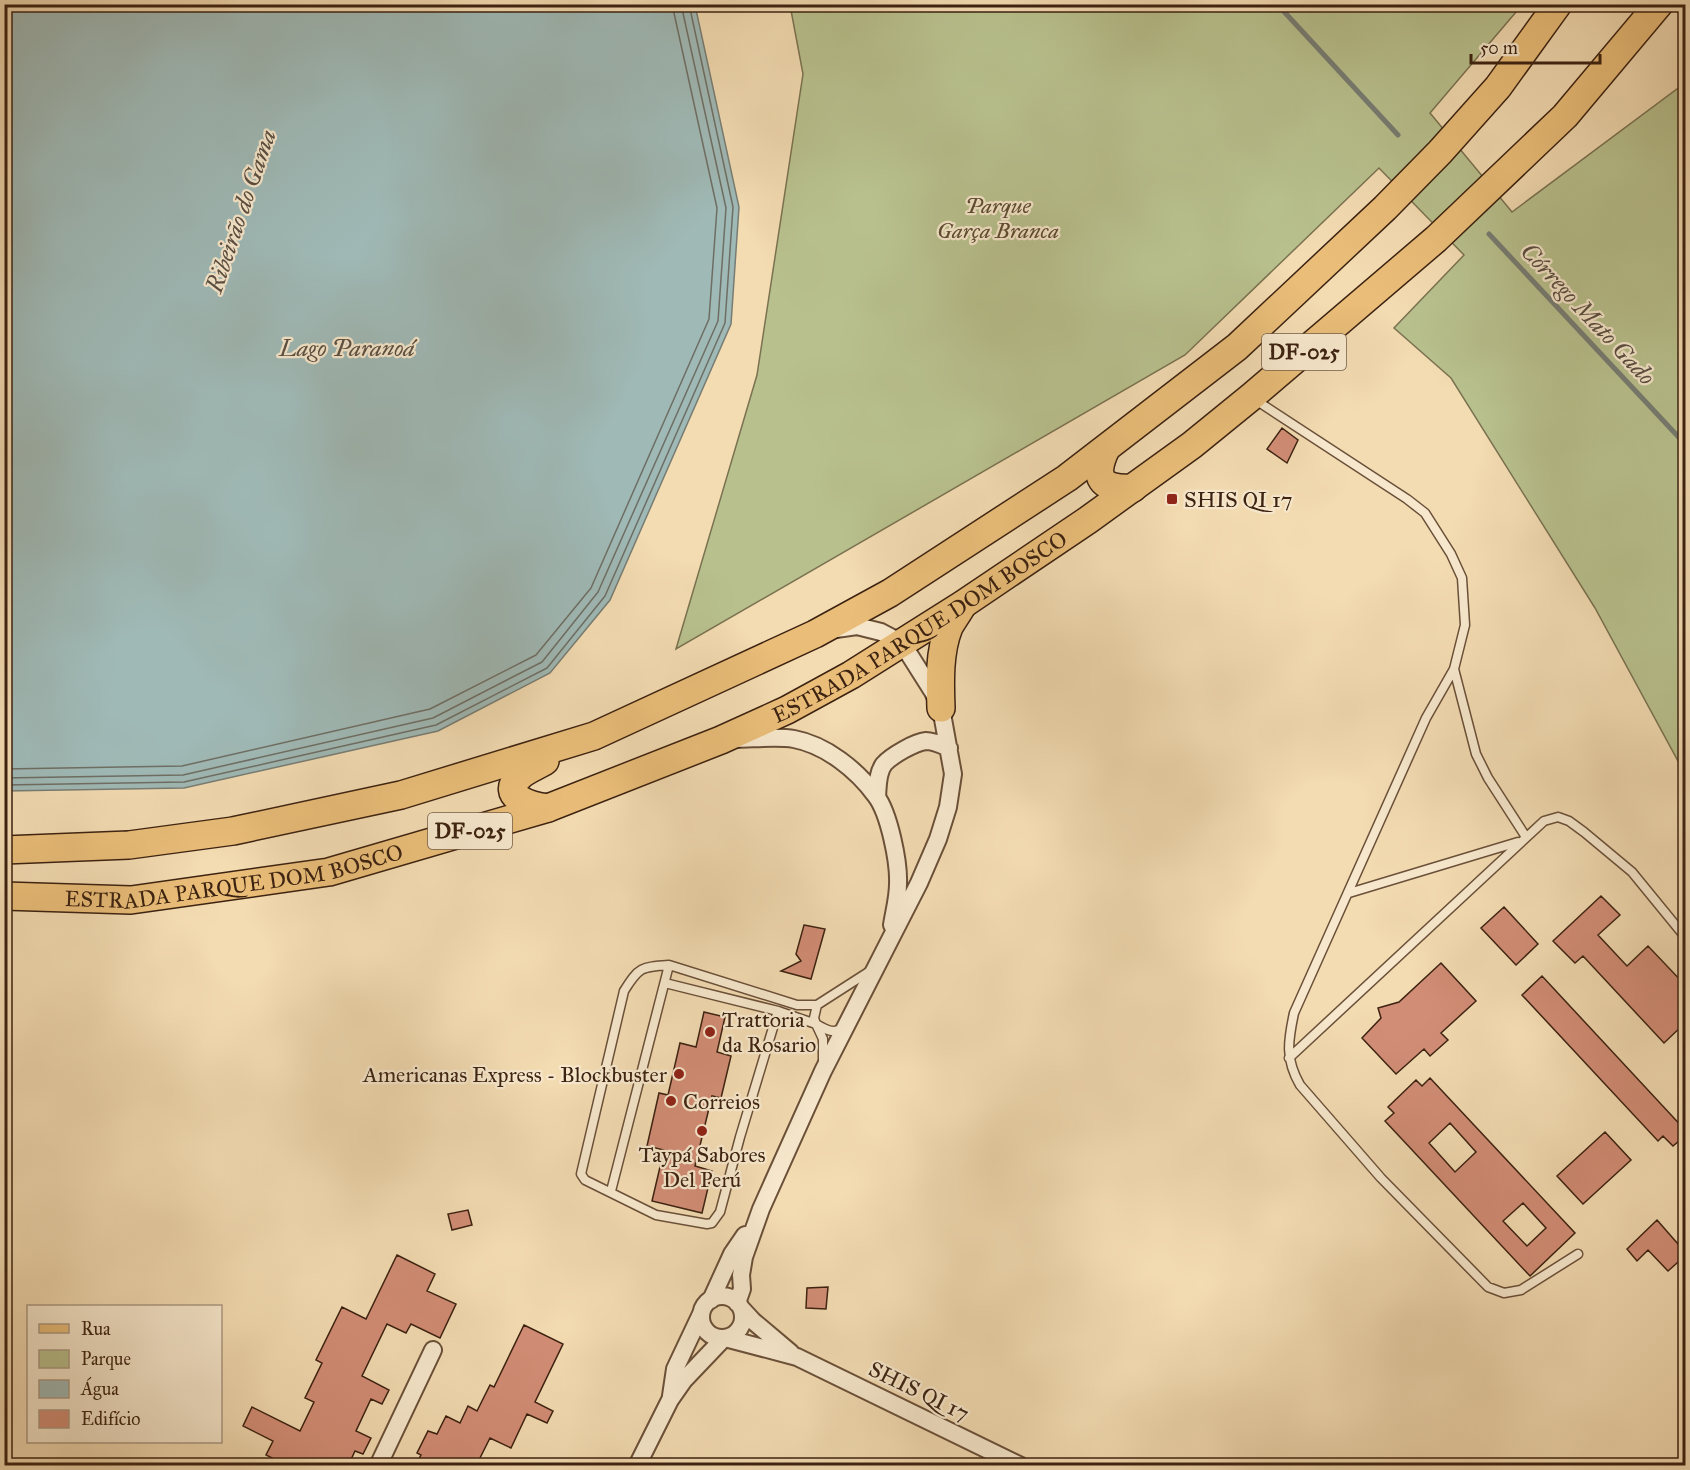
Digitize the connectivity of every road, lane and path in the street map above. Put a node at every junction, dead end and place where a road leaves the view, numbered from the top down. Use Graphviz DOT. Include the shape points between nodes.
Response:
graph roads {
  1 [pos="1558,4"];
  2 [pos="1659,4"];
  3 [pos="1251,397"];
  4 [pos="1106,449"];
  5 [pos="1067,478"];
  6 [pos="1133,488"];
  7 [pos="1088,520"];
  8 [pos="962,604"];
  9 [pos="815,634"];
  10 [pos="902,643"];
  11 [pos="1454,669"];
  12 [pos="941,708"];
  13 [pos="594,736"];
  14 [pos="721,740"];
  15 [pos="949,748"];
  16 [pos="877,797"];
  17 [pos="548,808"];
  18 [pos="1524,839"];
  19 [pos="4,850"];
  20 [pos="1349,893"];
  21 [pos="4,896"];
  22 [pos="1686,938"];
  23 [pos="890,941"];
  24 [pos="669,965"];
  25 [pos="876,967"];
  26 [pos="665,983"];
  27 [pos="817,1005"];
  28 [pos="778,1011"];
  29 [pos="816,1024"];
  30 [pos="844,1028"];
  31 [pos="1289,1058"];
  32 [pos="823,1071"];
  33 [pos="611,1191"];
  34 [pos="761,1209"];
  35 [pos="1578,1254"];
  36 [pos="711,1300"];
  37 [pos="739,1306"];
  38 [pos="701,1314"];
  39 [pos="725,1338"];
  40 [pos="433,1350"];
  41 [pos="797,1357"];
  42 [pos="670,1400"];
  43 [pos="378,1466"];
  44 [pos="638,1466"];
  45 [pos="1021,1466"];
  1 -- 4 [label="main road, ESTRADA PARQUE DOM BOSCO / DF-025" via="1498,87 1384,208 1237,347"];
  2 -- 3 [label="main road, ESTRADA PARQUE DOM BOSCO / DF-025" via="1565,116 1436,239"];
  3 -- 6 [label="main road, ESTRADA PARQUE DOM BOSCO / DF-025"];
  3 -- 11 [label="lane" via="1425,513 1462,578 1465,625"];
  4 -- 5 [label="main road, ESTRADA PARQUE DOM BOSCO / DF-025"];
  4 -- 6 [label="main road" via="1099,473 1103,482 1121,489"];
  5 -- 7 [label="main road" via="1079,480 1094,495"];
  5 -- 9 [label="main road, ESTRADA PARQUE DOM BOSCO / DF-025" via="890,593"];
  6 -- 7 [label="main road, ESTRADA PARQUE DOM BOSCO / DF-025"];
  7 -- 8 [label="main road, ESTRADA PARQUE DOM BOSCO / DF-025"];
  8 -- 10 [label="main road, ESTRADA PARQUE DOM BOSCO / DF-025"];
  8 -- 12 [label="main road" via="945,644"];
  9 -- 10 [label="street" via="856,626 881,632"];
  9 -- 13 [label="main road, ESTRADA PARQUE DOM BOSCO / DF-025"];
  10 -- 12 [label="street"];
  10 -- 14 [label="main road, ESTRADA PARQUE DOM BOSCO / DF-025" via="796,705"];
  11 -- 18 [label="lane" via="1476,754"];
  11 -- 20 [label="lane" via="1426,718"];
  12 -- 15 [label="street"];
  13 -- 17 [label="main road" via="521,775 514,783 513,792 519,800 533,807"];
  13 -- 19 [label="main road, ESTRADA PARQUE DOM BOSCO / DF-025" via="401,795 233,831 129,845"];
  14 -- 16 [label="street" via="804,742 837,758"];
  14 -- 17 [label="main road, ESTRADA PARQUE DOM BOSCO / DF-025"];
  15 -- 16 [label="street" via="926,741 896,755 884,764 878,776"];
  15 -- 23 [label="street" via="953,774 948,807 919,883"];
  16 -- 23 [label="street" via="895,850 898,884"];
  17 -- 21 [label="main road, ESTRADA PARQUE DOM BOSCO / DF-025" via="329,872 131,900"];
  18 -- 20 [label="lane"];
  18 -- 22 [label="lane" via="1544,821 1558,817 1569,821 1632,872"];
  18 -- 31 [label="lane"];
  20 -- 31 [label="lane" via="1294,1013"];
  23 -- 25 [label="street"];
  24 -- 26 [label="lane"];
  24 -- 27 [label="lane" via="796,1005"];
  24 -- 33 [label="lane" via="647,966 634,973 624,991 580,1172 585,1180"];
  25 -- 27 [label="lane"];
  25 -- 30 [label="street"];
  26 -- 28 [label="lane"];
  26 -- 33 [label="lane"];
  27 -- 29 [label="lane"];
  28 -- 29 [label="lane"];
  28 -- 33 [label="lane" via="717,1219 707,1224 656,1215"];
  29 -- 30 [label="lane" via="831,1032"];
  29 -- 32 [label="lane" via="824,1045"];
  30 -- 32 [label="street"];
  31 -- 35 [label="lane" via="1300,1085 1381,1178 1488,1287 1504,1293 1521,1290"];
  32 -- 34 [label="street"];
  34 -- 36 [label="street" via="732,1254"];
  34 -- 37 [label="street" via="744,1257"];
  36 -- 37 [label="street" via="722,1296"];
  36 -- 38 [label="street"];
  37 -- 39 [label="street" via="741,1327"];
  37 -- 41 [label="street, SHIS QI 17"];
  38 -- 39 [label="street" via="706,1332"];
  38 -- 42 [label="street" via="675,1370"];
  39 -- 41 [label="street, SHIS QI 17"];
  39 -- 42 [label="street"];
  40 -- 43 [label="street"];
  41 -- 45 [label="street, SHIS QI 17"];
  42 -- 44 [label="street"];
}
